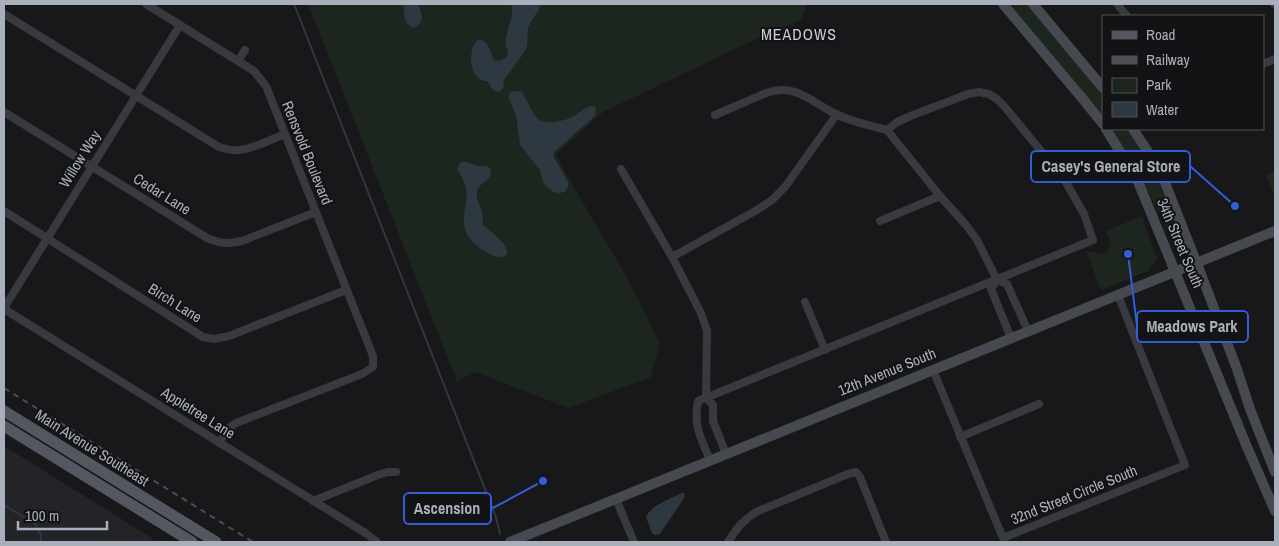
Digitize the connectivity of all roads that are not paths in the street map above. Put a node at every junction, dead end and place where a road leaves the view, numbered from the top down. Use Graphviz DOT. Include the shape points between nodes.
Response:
graph roads {
  1 [pos="146,4"];
  2 [pos="1003,4"];
  3 [pos="1033,4"];
  4 [pos="1117,4"];
  5 [pos="4,14"];
  6 [pos="1127,15"];
  7 [pos="180,25"];
  8 [pos="246,50"];
  9 [pos="238,61"];
  10 [pos="1102,87"];
  11 [pos="135,96"];
  12 [pos="4,112"];
  13 [pos="837,114"];
  14 [pos="715,115"];
  15 [pos="1102,123"];
  16 [pos="887,130"];
  17 [pos="1107,130"];
  18 [pos="1134,130"];
  19 [pos="285,134"];
  20 [pos="91,167"];
  21 [pos="621,168"];
  22 [pos="940,196"];
  23 [pos="4,211"];
  24 [pos="316,212"];
  25 [pos="880,221"];
  26 [pos="1275,231"];
  27 [pos="47,238"];
  28 [pos="672,257"];
  29 [pos="1197,264"];
  30 [pos="1176,272"];
  31 [pos="997,280"];
  32 [pos="346,290"];
  33 [pos="1118,296"];
  34 [pos="805,302"];
  35 [pos="4,308"];
  36 [pos="1028,331"];
  37 [pos="1011,338"];
  38 [pos="825,350"];
  39 [pos="933,370"];
  40 [pos="706,398"];
  41 [pos="1039,404"];
  42 [pos="4,411"];
  43 [pos="4,426"];
  44 [pos="960,437"];
  45 [pos="219,442"];
  46 [pos="726,454"];
  47 [pos="710,460"];
  48 [pos="396,472"];
  49 [pos="1275,472"];
  50 [pos="616,499"];
  51 [pos="314,501"];
  52 [pos="1275,511"];
  53 [pos="192,542"];
  54 [pos="216,542"];
  55 [pos="377,542"];
  56 [pos="510,542"];
  57 [pos="634,542"];
  58 [pos="728,542"];
  59 [pos="886,542"];
  1 -- 7 [label="street, Rensvold Boulevard"];
  2 -- 15 [label="main road"];
  3 -- 10 [label="main road"];
  4 -- 6 [label="street"];
  5 -- 11 [label="street"];
  7 -- 9 [label="street, Rensvold Boulevard"];
  7 -- 11 [label="street, Willow Way"];
  8 -- 9 [label="street"];
  9 -- 19 [label="street, Rensvold Boulevard" via="254,71 266,86"];
  11 -- 19 [label="street" via="229,150 249,148"];
  11 -- 20 [label="street, Willow Way"];
  12 -- 20 [label="street, Cedar Lane"];
  13 -- 14 [label="street" via="806,96 784,90 766,93"];
  13 -- 16 [label="street"];
  13 -- 28 [label="street" via="785,187 772,200"];
  16 -- 22 [label="street"];
  16 -- 31 [label="street" via="897,122 968,94 989,94 1004,106 1064,180 1084,214 1094,240"];
  17 -- 30 [label="main road, 34th Street South" via="1137,179"];
  18 -- 29 [label="main road, 34th Street South" via="1160,170"];
  19 -- 24 [label="street, Rensvold Boulevard"];
  20 -- 24 [label="street, Cedar Lane" via="219,243 242,241"];
  20 -- 27 [label="street, Willow Way"];
  21 -- 28 [label="street"];
  22 -- 25 [label="street"];
  22 -- 31 [label="street" via="977,240"];
  23 -- 27 [label="street, Birch Lane"];
  24 -- 32 [label="street, Rensvold Boulevard"];
  26 -- 29 [label="main road, 12th Avenue South"];
  27 -- 32 [label="street, Birch Lane" via="203,337 214,339"];
  27 -- 35 [label="street, Willow Way"];
  28 -- 40 [label="street" via="701,312 707,331"];
  29 -- 30 [label="main road, 12th Avenue South"];
  29 -- 49 [label="main road, 34th Street South"];
  30 -- 33 [label="main road, 12th Avenue South"];
  30 -- 52 [label="main road, 34th Street South"];
  31 -- 36 [label="street" via="1007,284"];
  31 -- 37 [label="street" via="991,289"];
  31 -- 38 [label="street"];
  32 -- 45 [label="street, Rensvold Boulevard" via="373,356 373,367 236,424 228,428"];
  33 -- 36 [label="main road, 12th Avenue South"];
  33 -- 44 [label="street, 32nd Street Circle South" via="1185,465 1002,538"];
  34 -- 38 [label="street"];
  35 -- 45 [label="street, Appletree Lane"];
  36 -- 37 [label="main road, 12th Avenue South"];
  37 -- 39 [label="main road, 12th Avenue South"];
  38 -- 40 [label="street"];
  39 -- 44 [label="street, 32nd Street Circle South"];
  39 -- 46 [label="main road, 12th Avenue South"];
  40 -- 46 [label="street" via="713,405 714,421"];
  40 -- 47 [label="street" via="698,401 696,411 697,426"];
  41 -- 44 [label="street"];
  42 -- 54 [label="main road, Main Avenue Southeast"];
  43 -- 53 [label="main road, Main Avenue Southeast"];
  45 -- 51 [label="street, Appletree Lane"];
  46 -- 47 [label="main road, 12th Avenue South"];
  47 -- 50 [label="main road, 12th Avenue South"];
  48 -- 51 [label="street" via="378,475"];
  50 -- 56 [label="main road, 12th Avenue South"];
  50 -- 57 [label="street"];
  51 -- 55 [label="street, Appletree Lane"];
  58 -- 59 [label="street" via="738,526 756,512 856,472"];
}
